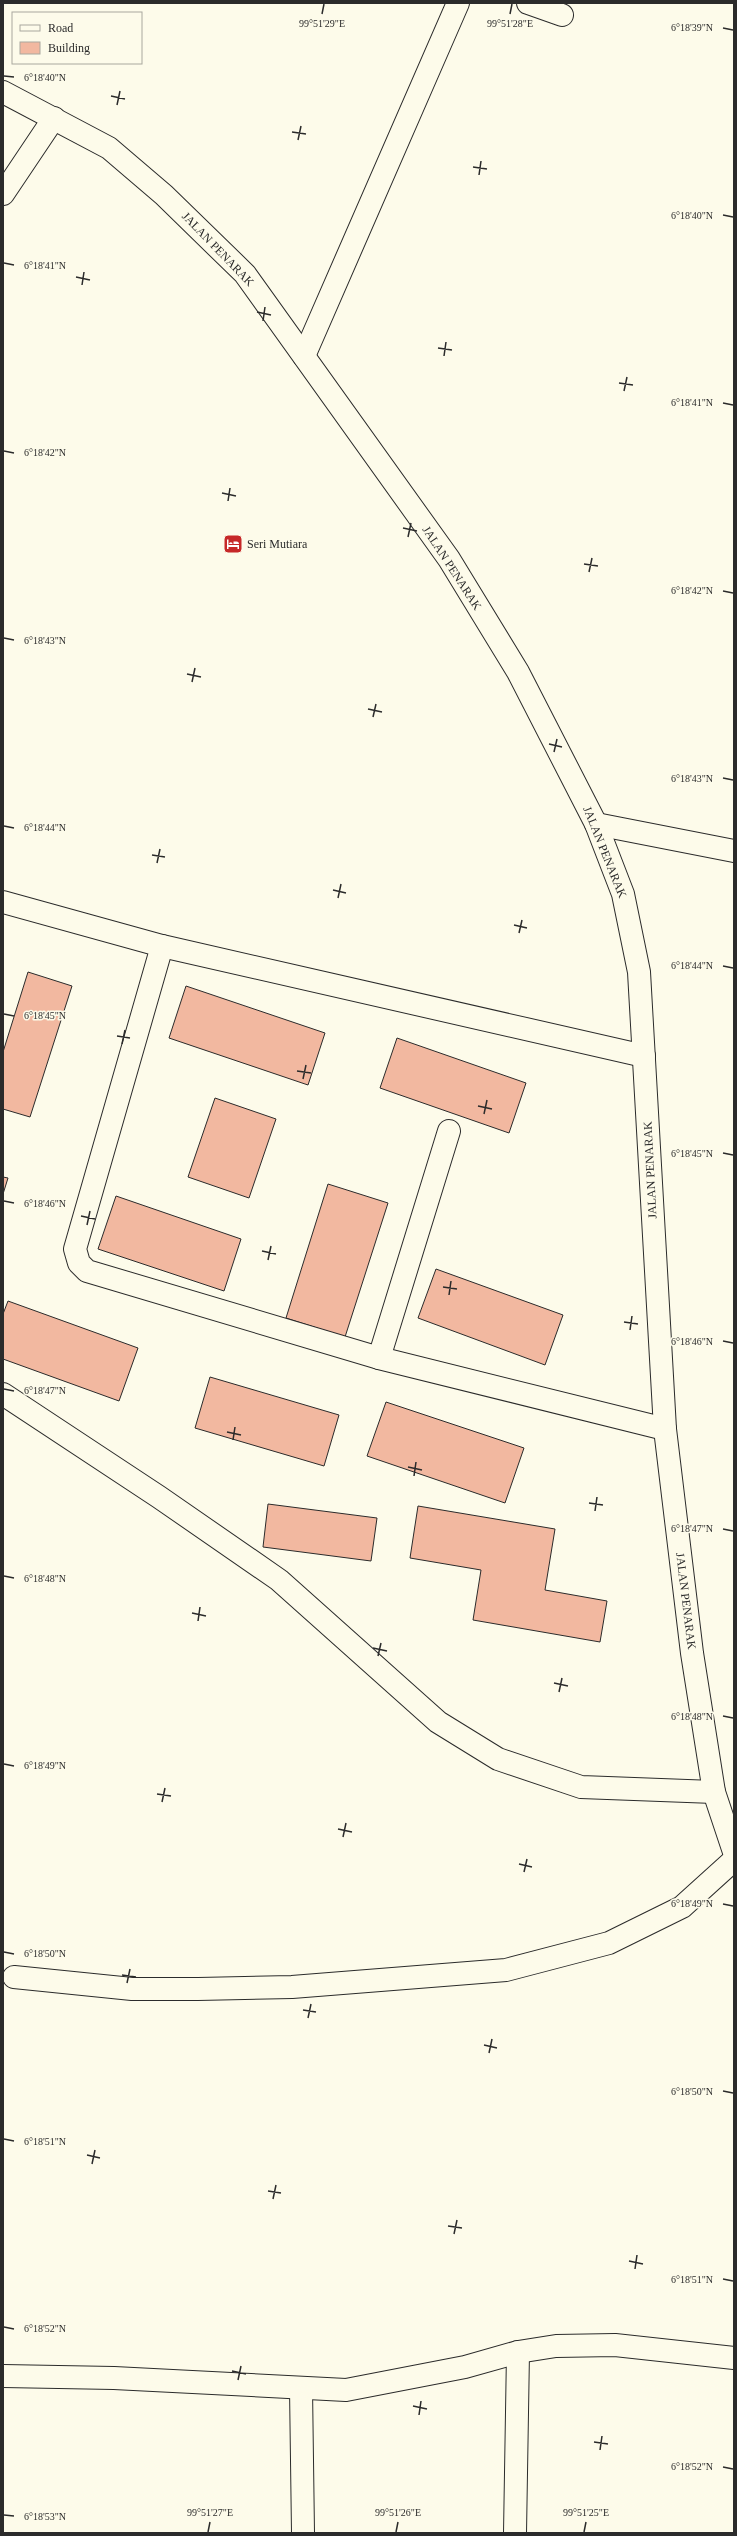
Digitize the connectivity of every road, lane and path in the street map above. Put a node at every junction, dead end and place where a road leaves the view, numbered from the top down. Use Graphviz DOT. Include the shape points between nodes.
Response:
graph roads {
  1 [pos="458,3"];
  2 [pos="528,3"];
  3 [pos="562,15"];
  4 [pos="3,92"];
  5 [pos="54,118"];
  6 [pos="3,194"];
  7 [pos="304,356"];
  8 [pos="596,824"];
  9 [pos="734,851"];
  10 [pos="3,902"];
  11 [pos="162,946"];
  12 [pos="644,1056"];
  13 [pos="449,1131"];
  14 [pos="379,1358"];
  15 [pos="3,1394"];
  16 [pos="665,1429"];
  17 [pos="714,1792"];
  18 [pos="730,1827"];
  19 [pos="734,1852"];
  20 [pos="734,1860"];
  21 [pos="14,1977"];
  22 [pos="518,2352"];
  23 [pos="734,2358"];
  24 [pos="3,2376"];
  25 [pos="300,2388"];
  26 [pos="303,2533"];
  27 [pos="515,2533"];
  1 -- 7 [label="street"];
  2 -- 3 [label="street"];
  4 -- 5 [label="street, JALAN PENARAK"];
  5 -- 6 [label="street"];
  5 -- 7 [label="street, JALAN PENARAK" via="109,148 164,195 245,274"];
  7 -- 8 [label="street, JALAN PENARAK" via="457,572 518,672"];
  8 -- 9 [label="street"];
  8 -- 12 [label="street, JALAN PENARAK" via="623,894 638,964"];
  10 -- 11 [label="street"];
  11 -- 12 [label="street"];
  11 -- 14 [label="street" via="74,1249 79,1262 87,1271"];
  12 -- 16 [label="street, JALAN PENARAK"];
  13 -- 14 [label="street"];
  14 -- 16 [label="street"];
  15 -- 17 [label="street" via="279,1580 438,1722 498,1759 581,1787"];
  16 -- 17 [label="street, JALAN PENARAK" via="692,1653"];
  17 -- 18 [label="street, JALAN PENARAK"];
  18 -- 19 [label="street, JALAN PENARAK"];
  20 -- 21 [label="street" via="682,1907 609,1943 506,1970 292,1988 132,1990"];
  22 -- 23 [label="street" via="556,2346 615,2345"];
  22 -- 25 [label="street" via="465,2367 346,2390"];
  22 -- 27 [label="street"];
  24 -- 25 [label="street"];
  25 -- 26 [label="street"];
}
